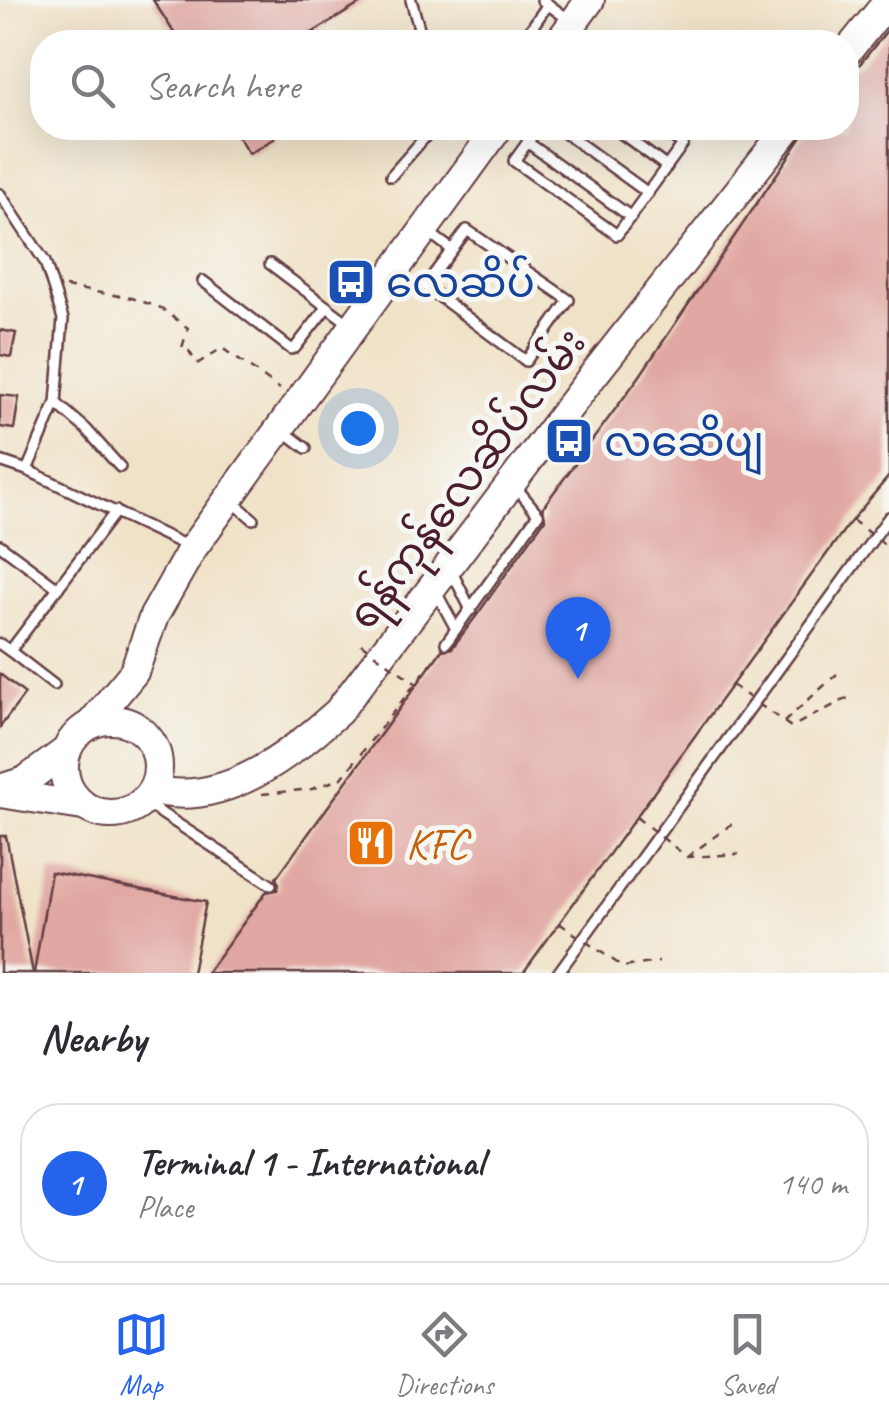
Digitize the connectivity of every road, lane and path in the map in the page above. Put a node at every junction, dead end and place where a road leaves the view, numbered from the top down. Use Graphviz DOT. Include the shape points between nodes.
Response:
graph roads {
  1 [pos="411,0"];
  2 [pos="545,2"];
  3 [pos="884,3"];
  4 [pos="574,22"];
  5 [pos="419,30"];
  6 [pos="529,30"];
  7 [pos="859,36"];
  8 [pos="422,140"];
  9 [pos="481,140"];
  10 [pos="575,140"];
  11 [pos="630,140"];
  12 [pos="678,140"];
  13 [pos="779,140"];
  14 [pos="527,142"];
  15 [pos="667,167"];
  16 [pos="391,176"];
  17 [pos="648,193"];
  18 [pos="0,194"];
  19 [pos="630,217"];
  20 [pos="424,230"];
  21 [pos="451,249"];
  22 [pos="270,264"];
  23 [pos="203,281"];
  24 [pos="55,288"];
  25 [pos="327,307"];
  26 [pos="353,326"];
  27 [pos="298,402"];
  28 [pos="56,403"];
  29 [pos="279,428"];
  30 [pos="306,448"];
  31 [pos="0,461"];
  32 [pos="120,466"];
  33 [pos="27,470"];
  34 [pos="512,482"];
  35 [pos="227,497"];
  36 [pos="116,511"];
  37 [pos="889,517"];
  38 [pos="253,519"];
  39 [pos="852,520"];
  40 [pos="0,545"];
  41 [pos="192,548"];
  42 [pos="889,548"];
  43 [pos="440,575"];
  44 [pos="58,588"];
  45 [pos="470,610"];
  46 [pos="456,629"];
  47 [pos="446,643"];
  48 [pos="0,644"];
  49 [pos="361,644"];
  50 [pos="10,651"];
  51 [pos="837,674"];
  52 [pos="417,684"];
  53 [pos="732,684"];
  54 [pos="54,685"];
  55 [pos="848,698"];
  56 [pos="784,722"];
  57 [pos="91,724"];
  58 [pos="66,750"];
  59 [pos="232,784"];
  60 [pos="0,791"];
  61 [pos="148,796"];
  62 [pos="84,806"];
  63 [pos="636,817"];
  64 [pos="733,823"];
  65 [pos="738,854"];
  66 [pos="687,857"];
  67 [pos="271,885"];
  68 [pos="559,922"];
  69 [pos="659,962"];
  70 [pos="558,973"];
  1 -- 5 [label="lane"];
  2 -- 4 [label="lane"];
  2 -- 6 [label="lane"];
  3 -- 7 [label="main road"];
  8 -- 16 [label="lane"];
  9 -- 20 [label="main road"];
  10 -- 17 [label="lane"];
  11 -- 15 [label="lane"];
  12 -- 15 [label="lane" via="684,144"];
  13 -- 34 [label="main road, ရန်ကုန်လေဆိပ်လမ်း"];
  14 -- 19 [label="lane"];
  14 -- 19 [label="lane" via="514,160 617,236"];
  15 -- 17 [label="lane"];
  17 -- 19 [label="lane"];
  18 -- 24 [label="lane"];
  20 -- 21 [label="lane"];
  20 -- 26 [label="main road"];
  21 -- 21 [label="lane" via="467,230 568,300 526,362 425,286"];
  22 -- 25 [label="lane"];
  23 -- 25 [label="lane" via="293,349"];
  24 -- 27 [label="path" via="161,308 188,328 182,348 197,364 222,348"];
  24 -- 28 [label="lane" via="63,319"];
  25 -- 26 [label="lane"];
  26 -- 27 [label="main road"];
  27 -- 29 [label="main road"];
  28 -- 32 [label="lane"];
  28 -- 33 [label="lane"];
  29 -- 30 [label="lane"];
  29 -- 35 [label="main road"];
  31 -- 33 [label="lane"];
  33 -- 36 [label="lane"];
  34 -- 43 [label="main road, ရန်ကုန်လေဆိပ်လမ်း"];
  34 -- 45 [label="lane" via="538,514"];
  35 -- 38 [label="lane"];
  35 -- 41 [label="main road"];
  36 -- 41 [label="lane"];
  36 -- 44 [label="lane"];
  37 -- 70 [label="lane"];
  39 -- 42 [label="path, bridge"];
  40 -- 44 [label="lane"];
  41 -- 57 [label="main road" via="154,616 134,672"];
  43 -- 45 [label="lane"];
  43 -- 46 [label="lane"];
  43 -- 59 [label="main road, ရန်ကုန်လေဆိပ်လမ်း" via="338,712 297,748"];
  44 -- 50 [label="lane"];
  45 -- 46 [label="lane"];
  46 -- 47 [label="lane"];
  47 -- 59 [label="path" via="342,778 284,794"];
  48 -- 50 [label="lane"];
  49 -- 52 [label="path, bridge"];
  50 -- 54 [label="lane"];
  51 -- 56 [label="path"];
  53 -- 56 [label="path, bridge"];
  55 -- 56 [label="path, bridge" via="791,727"];
  57 -- 58 [label="main road"];
  57 -- 61 [label="main road" via="120,720 146,735 159,761"];
  58 -- 60 [label="main road"];
  58 -- 62 [label="main road" via="66,781"];
  59 -- 61 [label="main road, ရန်ကုန်လေဆိပ်လမ်း" via="198,794"];
  60 -- 62 [label="main road"];
  61 -- 62 [label="main road" via="114,814"];
  61 -- 67 [label="lane"];
  63 -- 66 [label="path, bridge"];
  64 -- 66 [label="path"];
  65 -- 66 [label="path, bridge"];
  68 -- 69 [label="path, bridge" via="623,967"];
}
